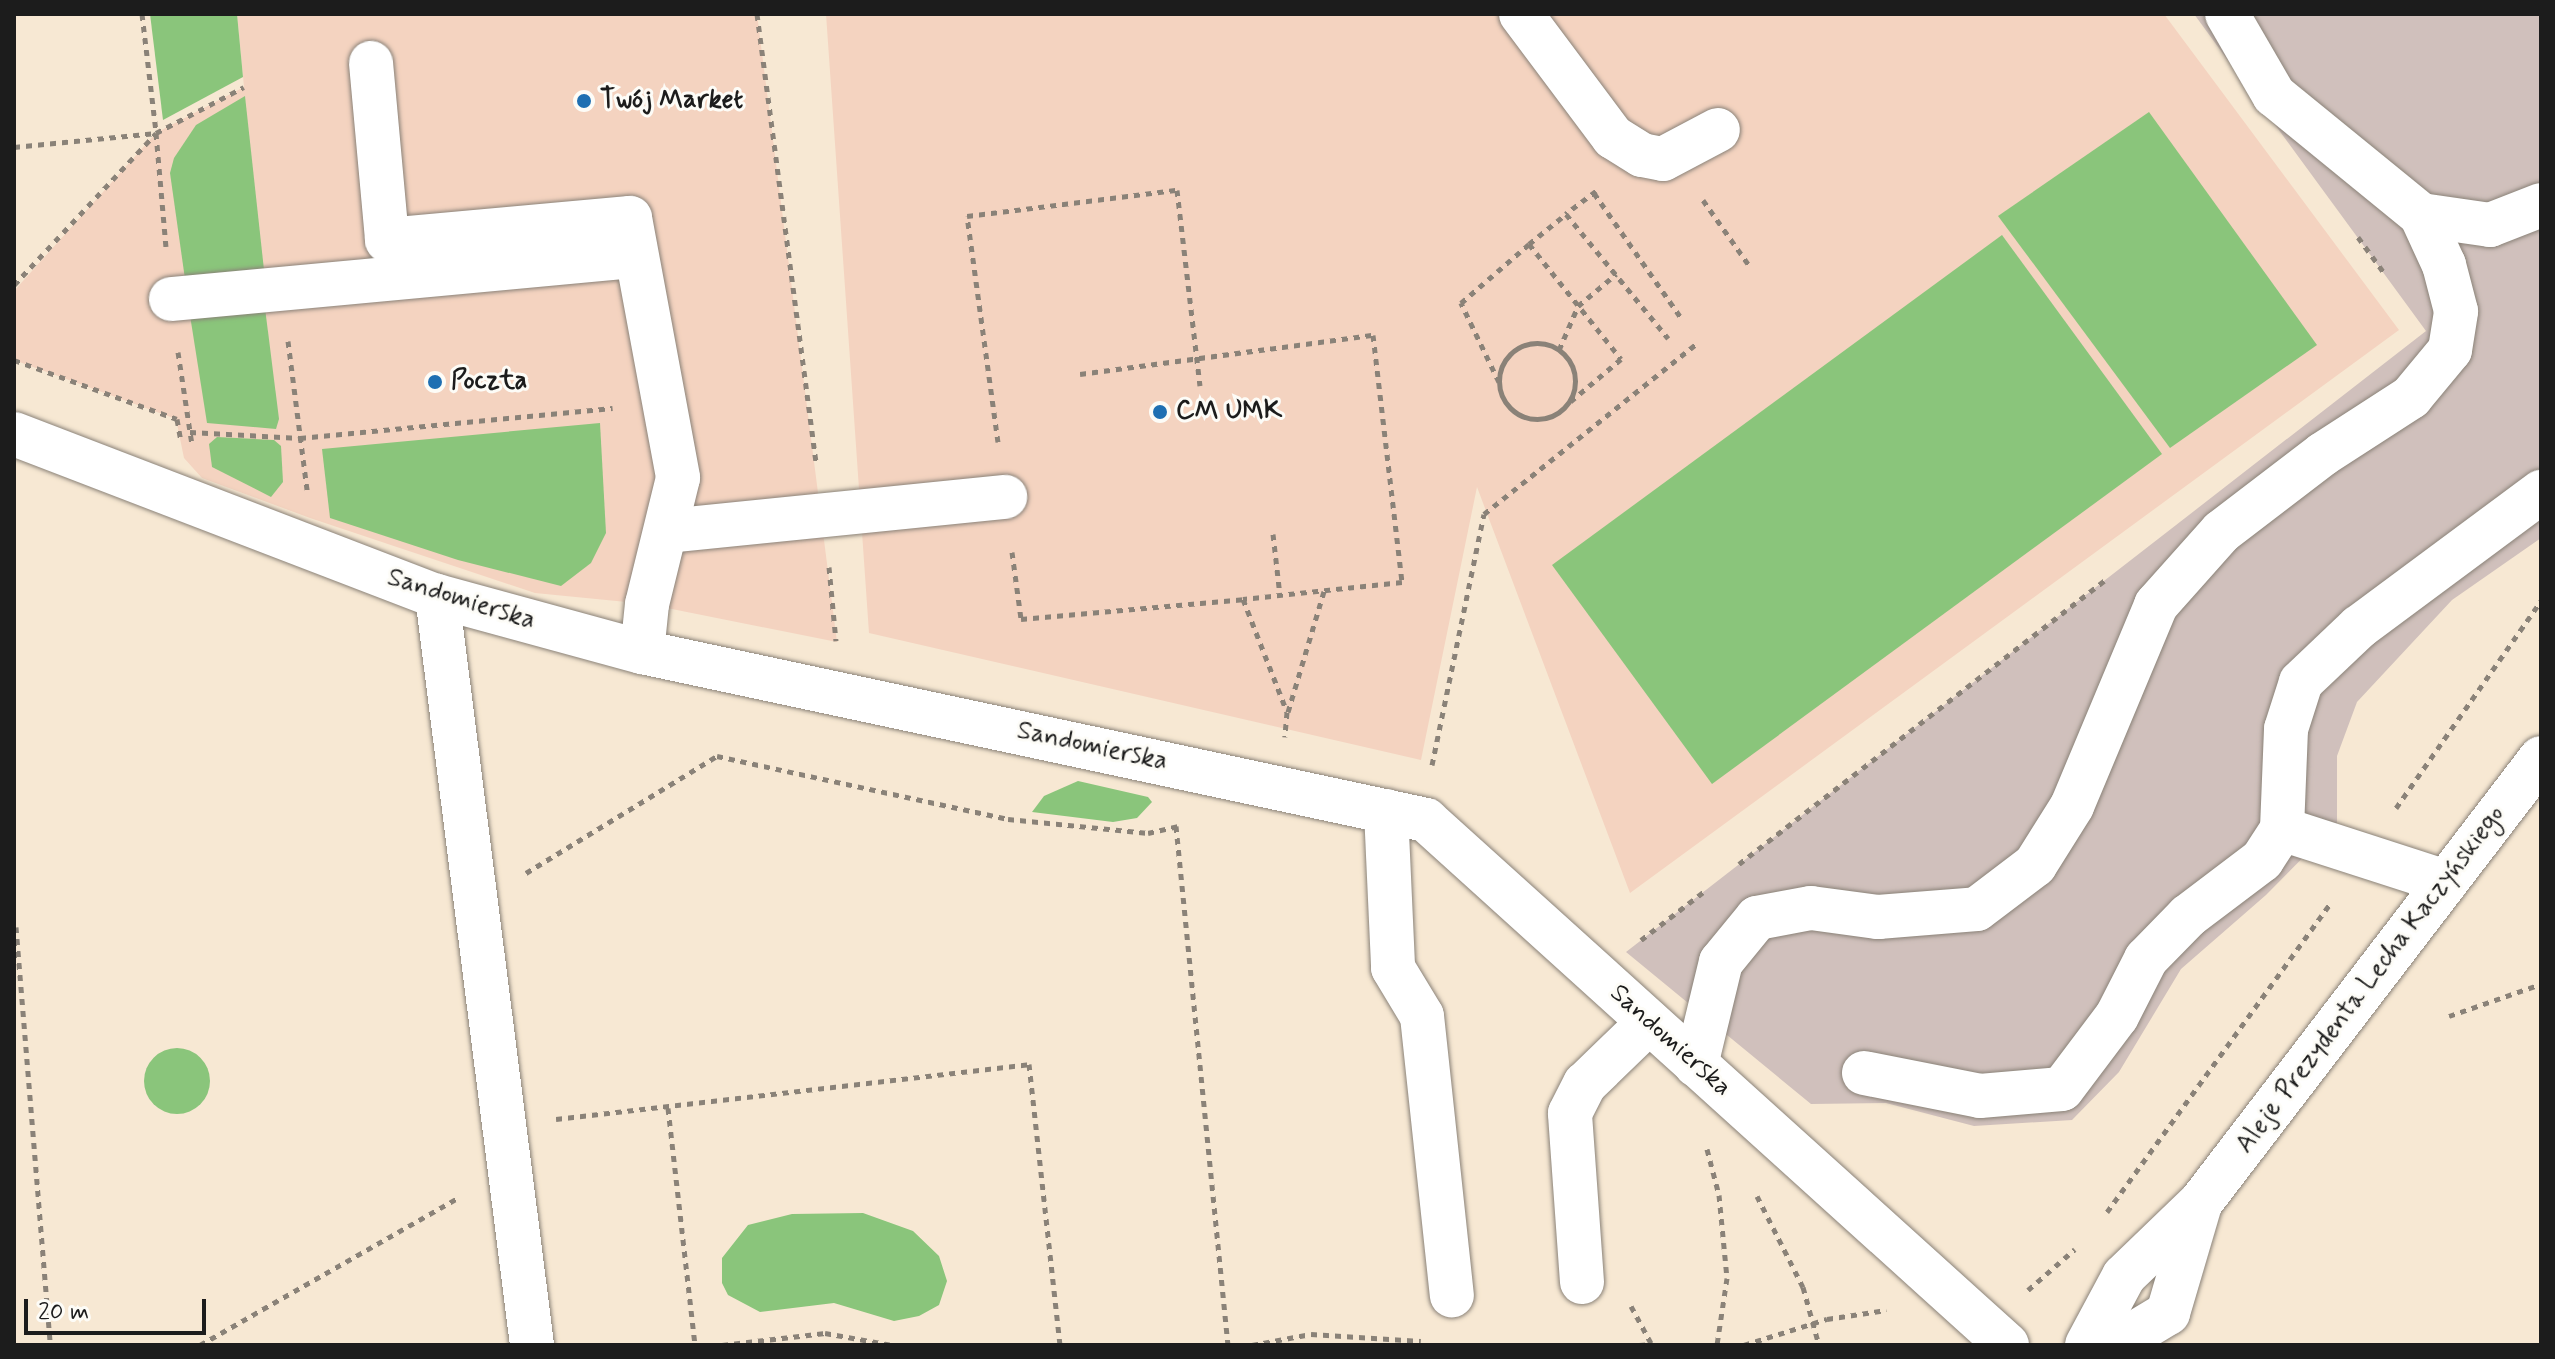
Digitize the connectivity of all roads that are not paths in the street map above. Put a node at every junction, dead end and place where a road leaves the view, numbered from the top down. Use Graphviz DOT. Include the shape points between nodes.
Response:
graph roads {
  1 [pos="1521,14"];
  2 [pos="2227,14"];
  3 [pos="371,63"];
  4 [pos="1718,130"];
  5 [pos="2541,205"];
  6 [pos="2421,215"];
  7 [pos="635,256"];
  8 [pos="171,299"];
  9 [pos="14,434"];
  10 [pos="2541,492"];
  11 [pos="1005,497"];
  12 [pos="668,531"];
  13 [pos="437,596"];
  14 [pos="642,652"];
  15 [pos="2541,758"];
  16 [pos="1386,811"];
  17 [pos="2282,829"];
  18 [pos="2446,882"];
  19 [pos="1649,1022"];
  20 [pos="1696,1065"];
  21 [pos="1864,1073"];
  22 [pos="2201,1202"];
  23 [pos="1582,1282"];
  24 [pos="1452,1295"];
  25 [pos="1998,1337"];
  26 [pos="532,1345"];
  27 [pos="2087,1345"];
  28 [pos="2115,1345"];
  1 -- 4 [label="street" via="1613,137 1657,155"];
  2 -- 6 [label="street" via="2274,95"];
  3 -- 7 [label="street" via="387,240 630,218"];
  5 -- 6 [label="street" via="2490,225"];
  6 -- 20 [label="street" via="2444,265 2456,311 2450,350 2411,397 2323,454 2221,532 2156,605 2072,806 2035,865 1977,909 1894,917 1811,908 1757,918 1721,962"];
  7 -- 8 [label="street"];
  7 -- 12 [label="street" via="678,478"];
  9 -- 13 [label="street, Sandomierska"];
  10 -- 17 [label="street" via="2359,627 2301,682 2286,729"];
  11 -- 12 [label="street"];
  12 -- 14 [label="street" via="647,604"];
  13 -- 14 [label="street, Sandomierska"];
  13 -- 26 [label="street"];
  14 -- 16 [label="street, Sandomierska"];
  15 -- 18 [label="street, Aleje Prezydenta Lecha Kaczyńskiego"];
  16 -- 19 [label="street, Sandomierska" via="1426,820"];
  16 -- 24 [label="street" via="1393,968 1422,1016"];
  17 -- 18 [label="street"];
  17 -- 21 [label="street" via="2262,860 2188,916 2146,959 2117,1016 2062,1089 1980,1096"];
  18 -- 22 [label="street, Aleje Prezydenta Lecha Kaczyńskiego"];
  19 -- 20 [label="street, Sandomierska"];
  19 -- 23 [label="street" via="1585,1084 1570,1113"];
  20 -- 25 [label="street, Sandomierska"];
  22 -- 27 [label="street, Aleje Prezydenta Lecha Kaczyńskiego" via="2124,1276"];
  22 -- 28 [label="street, Aleje Prezydenta Lecha Kaczyńskiego" via="2168,1313"];
}
